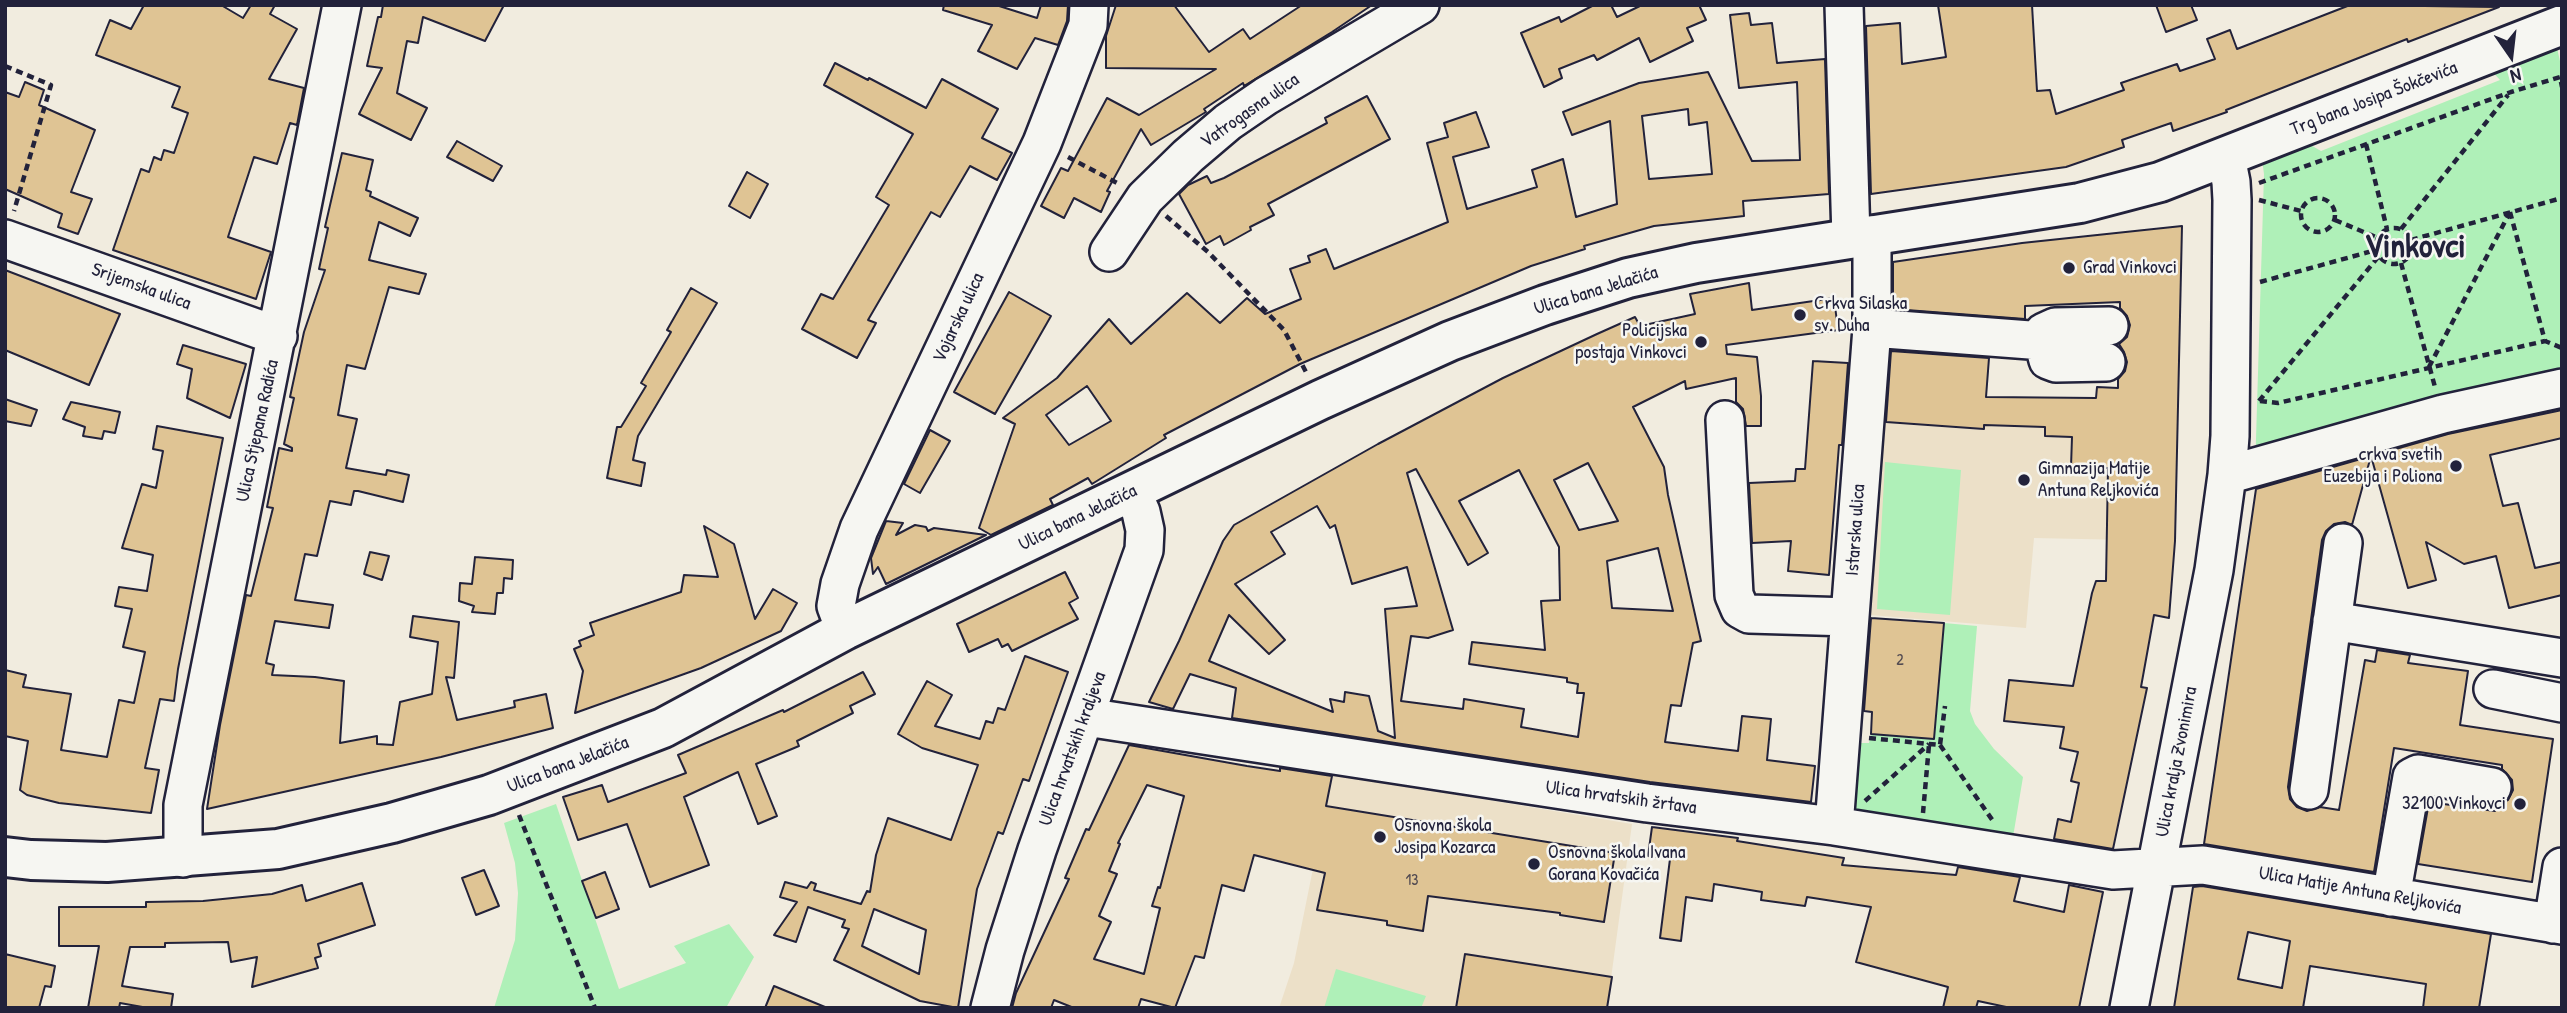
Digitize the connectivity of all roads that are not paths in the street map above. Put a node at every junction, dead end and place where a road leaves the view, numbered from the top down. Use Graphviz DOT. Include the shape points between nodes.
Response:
graph roads {
  1 [pos="342,5"];
  2 [pos="1089,5"];
  3 [pos="1420,5"];
  4 [pos="1844,5"];
  5 [pos="2553,5"];
  6 [pos="2561,25"];
  7 [pos="2229,175"];
  8 [pos="2160,182"];
  9 [pos="1862,236"];
  10 [pos="5,239"];
  11 [pos="1109,252"];
  12 [pos="2109,326"];
  13 [pos="1872,328"];
  14 [pos="278,336"];
  15 [pos="2043,341"];
  16 [pos="2106,362"];
  17 [pos="2562,387"];
  18 [pos="1725,420"];
  19 [pos="2227,475"];
  20 [pos="1132,492"];
  21 [pos="2343,543"];
  22 [pos="1850,617"];
  23 [pos="2332,621"];
  24 [pos="845,630"];
  25 [pos="2562,658"];
  26 [pos="2493,689"];
  27 [pos="2562,703"];
  28 [pos="1086,718"];
  29 [pos="2492,787"];
  30 [pos="2309,790"];
  31 [pos="1845,817"];
  32 [pos="5,857"];
  33 [pos="183,858"];
  34 [pos="2157,867"];
  35 [pos="2562,867"];
  36 [pos="2391,897"];
  37 [pos="2557,925"];
  38 [pos="990,1008"];
  39 [pos="2129,1008"];
  1 -- 14 [label="street, Ulica Stjepana Radića"];
  2 -- 24 [label="street, Vojarska ulica" via="1088,25 1042,144 859,530 836,606"];
  3 -- 11 [label="street, Vatrogasna ulica" via="1228,122 1145,198"];
  4 -- 9 [label="street, Istarska ulica"];
  5 -- 6 [label="street"];
  6 -- 7 [label="main road, Trg bana Josipa Šokčevića"];
  7 -- 8 [label="main road, Trg bana Josipa Šokčevića"];
  7 -- 19 [label="street"];
  8 -- 9 [label="main road, Ulica bana Jelačića" via="2080,203"];
  9 -- 13 [label="street, Istarska ulica"];
  9 -- 20 [label="main road, Ulica bana Jelačića" via="1753,252 1628,278 1545,305 1450,341"];
  10 -- 14 [label="street, Srijemska ulica"];
  12 -- 15 [label="street" via="2055,327 2044,332"];
  13 -- 15 [label="street"];
  13 -- 22 [label="street, Istarska ulica"];
  14 -- 33 [label="street, Ulica Stjepana Radića" via="183,805"];
  15 -- 16 [label="street" via="2048,360 2056,363"];
  17 -- 19 [label="street" via="2443,414"];
  18 -- 22 [label="street" via="1734,595 1740,609 1749,614"];
  19 -- 34 [label="street, Ulica kralja Zvonimira" via="2214,570"];
  20 -- 24 [label="main road, Ulica bana Jelačića"];
  20 -- 28 [label="street, Ulica hrvatskih kraljeva" via="1145,530 1144,550"];
  21 -- 23 [label="street"];
  22 -- 31 [label="street, Istarska ulica" via="1841,735"];
  23 -- 25 [label="street"];
  23 -- 30 [label="street"];
  24 -- 33 [label="main road, Ulica bana Jelačića" via="663,728 508,788 278,849"];
  26 -- 27 [label="street"];
  28 -- 31 [label="street, Ulica hrvatskih žrtava" via="1633,801"];
  28 -- 38 [label="street, Ulica hrvatskih kraljeva" via="1037,850"];
  29 -- 36 [label="street" via="2418,774 2412,777"];
  31 -- 34 [label="street, Ulica hrvatskih žrtava" via="2113,870"];
  32 -- 33 [label="main road, Ulica bana Jelačića" via="107,862"];
  34 -- 36 [label="street, Ulica Matije Antuna Reljkovića" via="2203,864"];
  34 -- 39 [label="street, Ulica kralja Zvonimira"];
  35 -- 37 [label="street"];
  36 -- 37 [label="street, Ulica Matije Antuna Reljkovića"];
}
